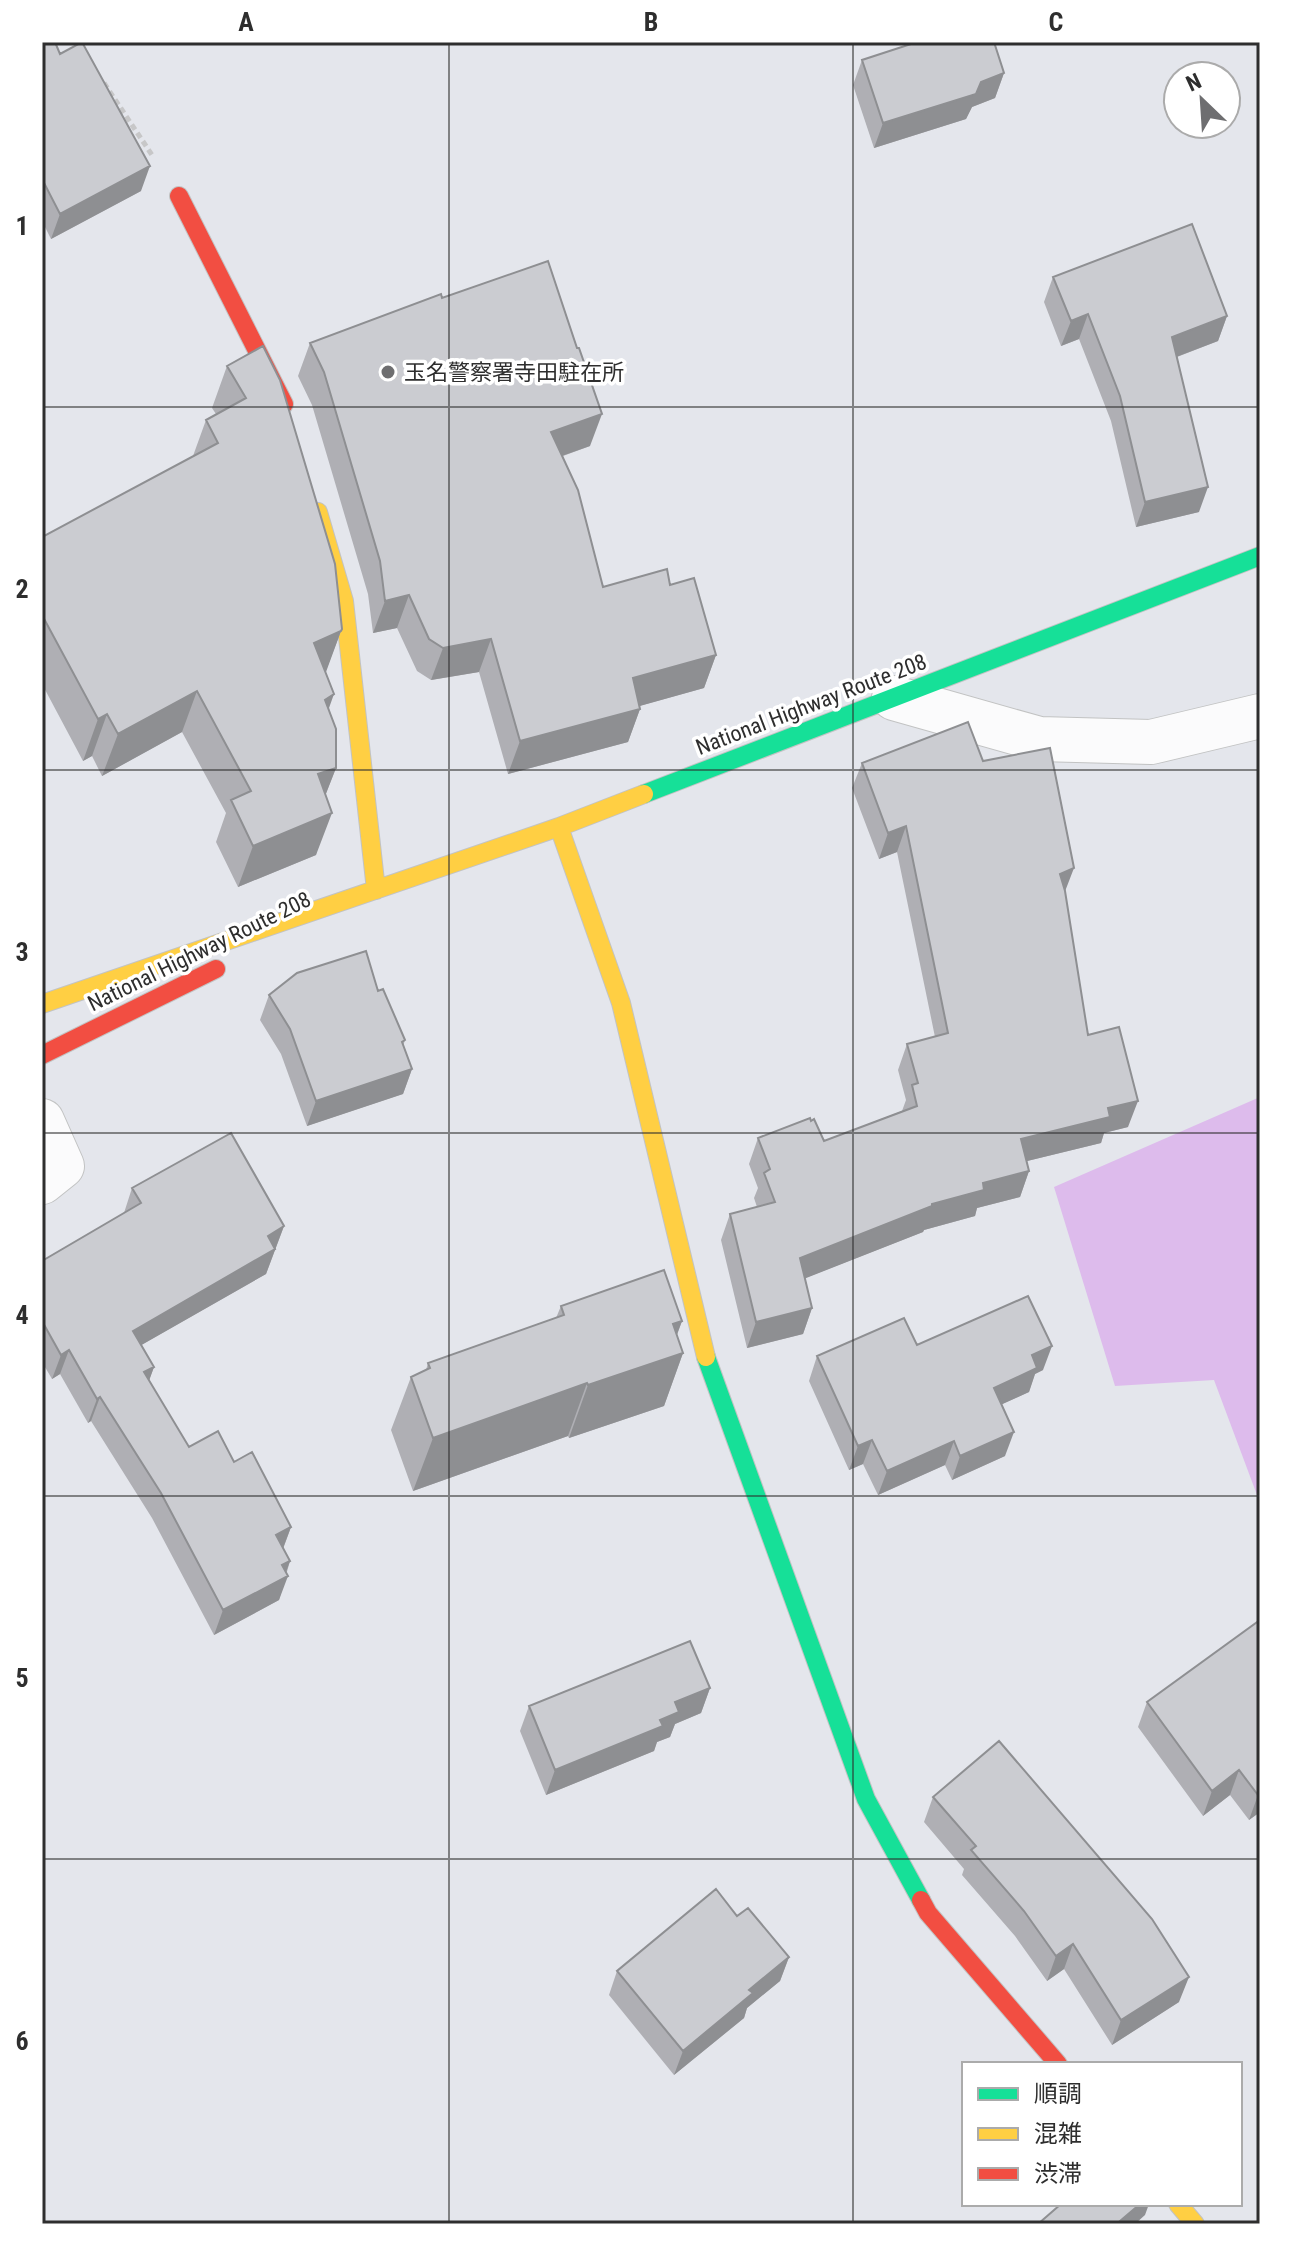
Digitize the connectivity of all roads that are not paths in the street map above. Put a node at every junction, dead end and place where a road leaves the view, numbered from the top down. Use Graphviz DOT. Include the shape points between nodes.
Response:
graph roads {
  1 [pos="179,196"];
  2 [pos="292,426"];
  3 [pos="314,499"];
  4 [pos="1260,556"];
  5 [pos="894,698"];
  6 [pos="1260,716"];
  7 [pos="559,827"];
  8 [pos="376,890"];
  9 [pos="42,1004"];
  10 [pos="42,1055"];
  11 [pos="42,1121"];
  12 [pos="42,1182"];
  13 [pos="1056,2062"];
  14 [pos="1180,2206"];
  15 [pos="1195,2224"];
  1 -- 2 [label="main road"];
  3 -- 8 [label="main road" via="344,601"];
  4 -- 5 [label="main road, National Highway Route 208"];
  5 -- 6 [label="street" via="1039,739 1151,742"];
  5 -- 7 [label="main road, National Highway Route 208"];
  7 -- 8 [label="main road, National Highway Route 208"];
  7 -- 13 [label="main road" via="621,1003 701,1344 866,1799 928,1913"];
  8 -- 9 [label="main road, National Highway Route 208"];
  8 -- 10 [label="main road, National Highway Route 208"];
  11 -- 12 [label="street" via="62,1166"];
  14 -- 15 [label="main road"];
}
